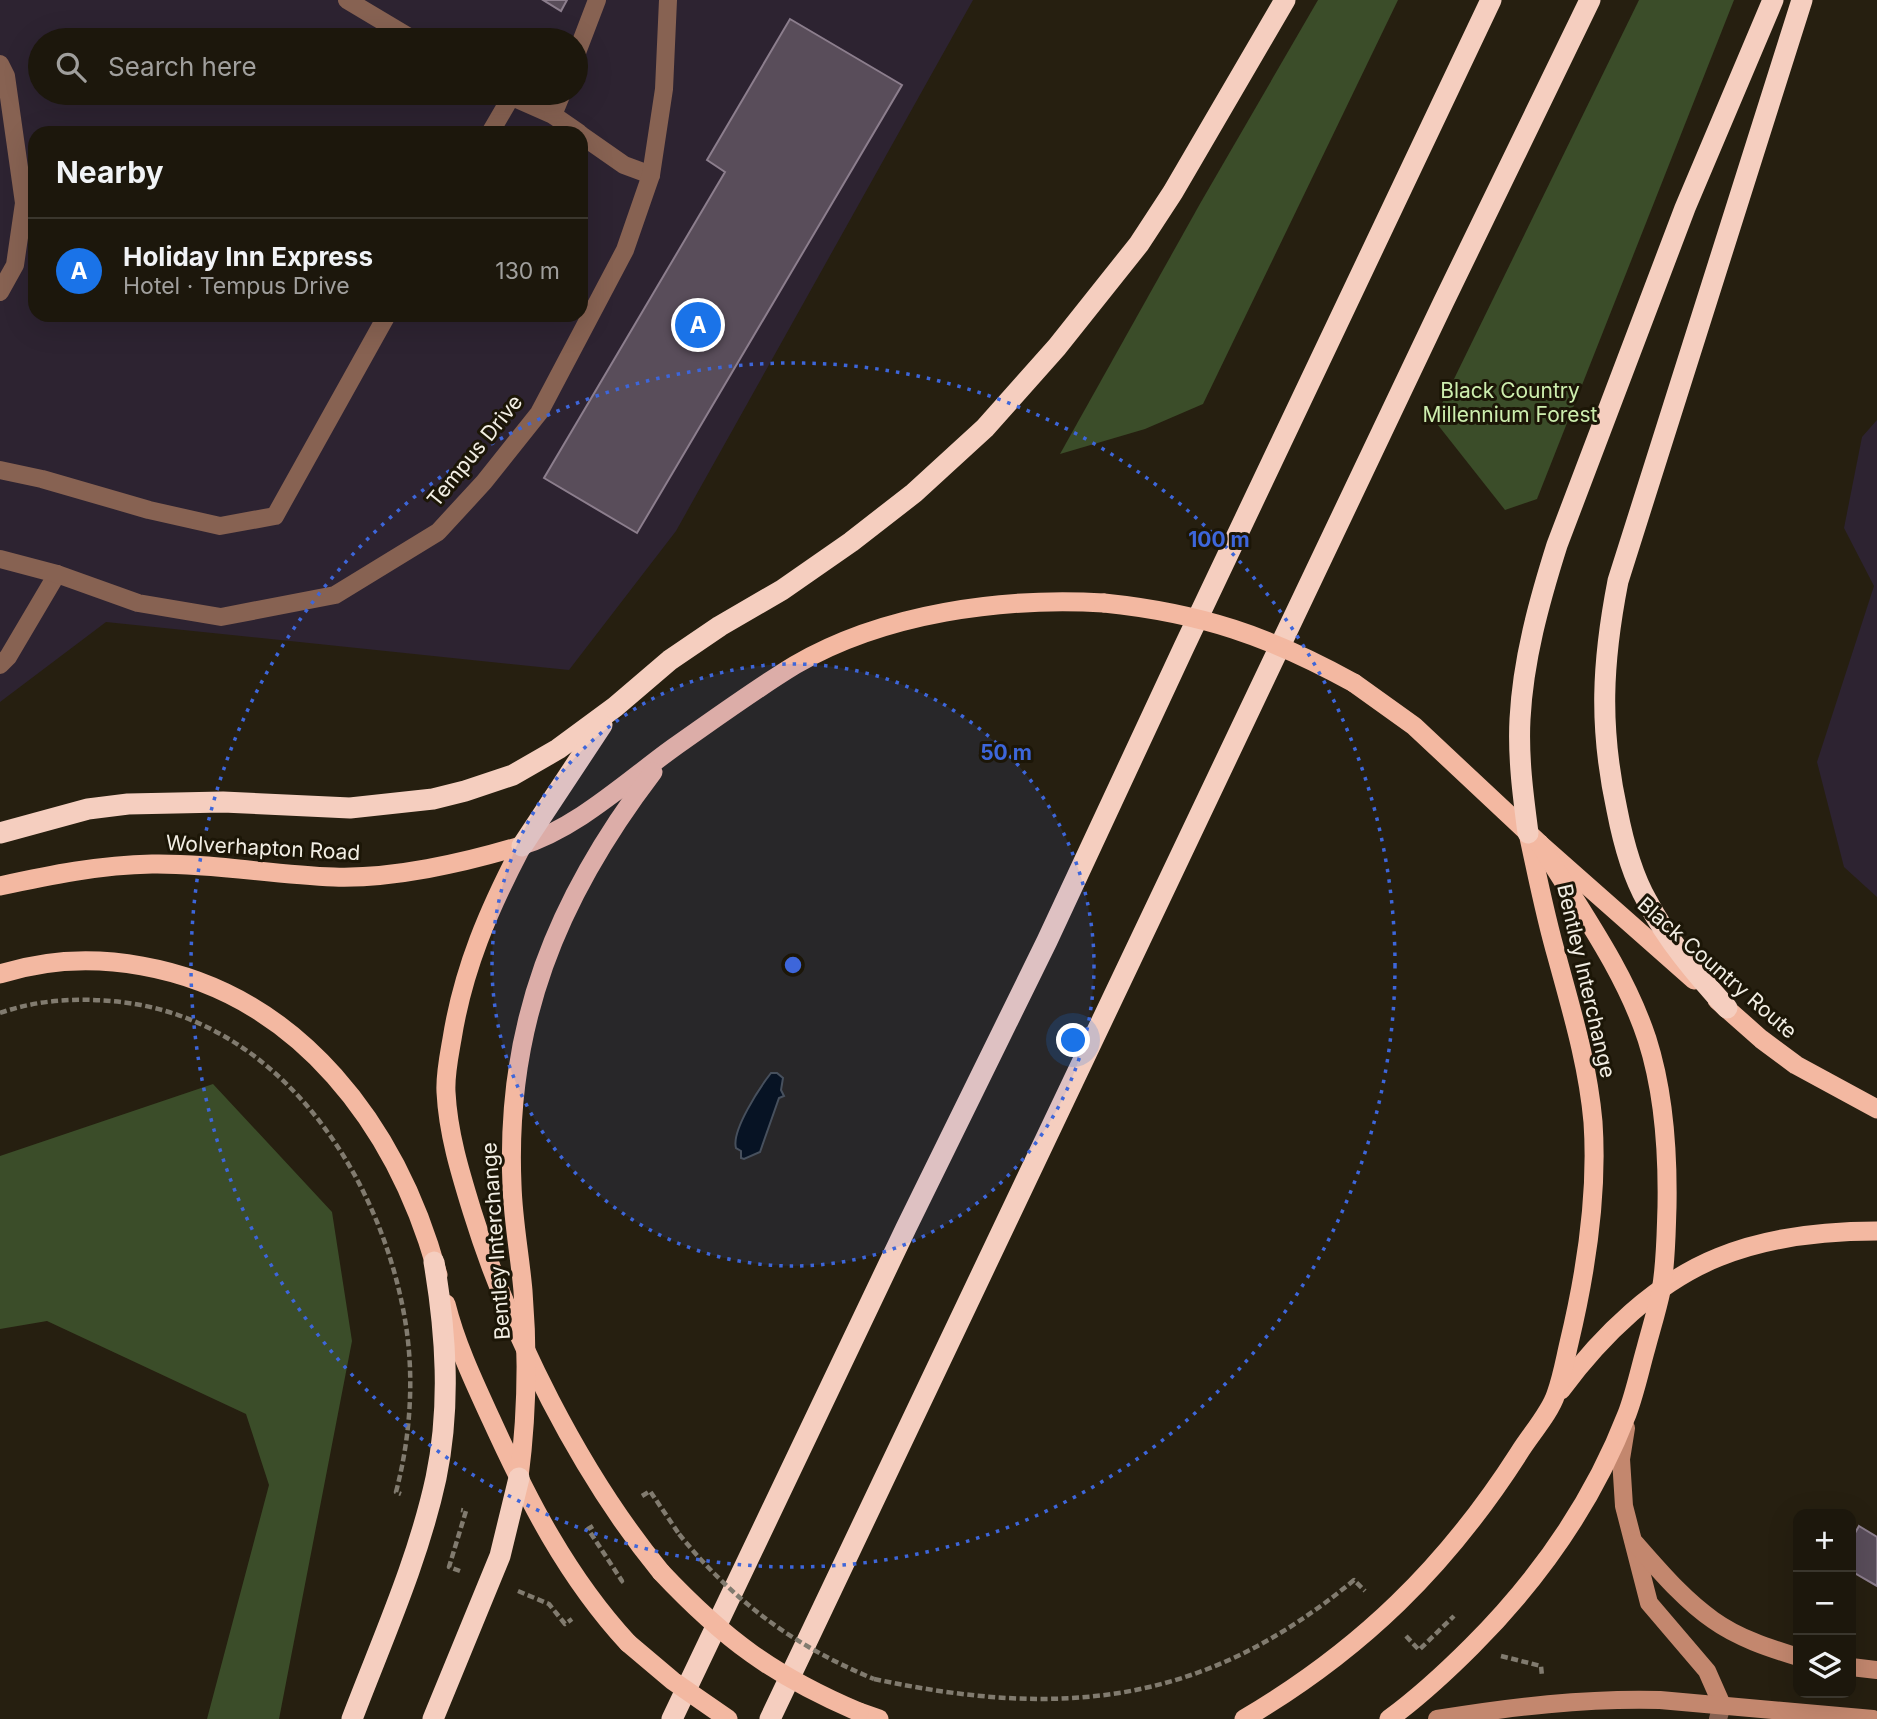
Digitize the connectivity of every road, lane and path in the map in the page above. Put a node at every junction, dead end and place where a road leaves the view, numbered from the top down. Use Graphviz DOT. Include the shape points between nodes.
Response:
graph roads {
  1 [pos="347,0"];
  2 [pos="597,0"];
  3 [pos="668,0"];
  4 [pos="1284,0"];
  5 [pos="1492,0"];
  6 [pos="1590,0"];
  7 [pos="1773,0"];
  8 [pos="1802,0"];
  9 [pos="394,28"];
  10 [pos="586,28"];
  11 [pos="0,64"];
  12 [pos="503,105"];
  13 [pos="530,105"];
  14 [pos="557,105"];
  15 [pos="553,115"];
  16 [pos="493,126"];
  17 [pos="569,126"];
  18 [pos="588,140"];
  19 [pos="651,175"];
  20 [pos="0,292"];
  21 [pos="588,320"];
  22 [pos="383,322"];
  23 [pos="587,322"];
  24 [pos="0,470"];
  25 [pos="0,559"];
  26 [pos="57,574"];
  27 [pos="0,665"];
  28 [pos="615,707"];
  29 [pos="674,748"];
  30 [pos="0,833"];
  31 [pos="1534,839"];
  32 [pos="522,846"];
  33 [pos="0,886"];
  34 [pos="0,974"];
  35 [pos="1727,1008"];
  36 [pos="0,1013"];
  37 [pos="1877,1109"];
  38 [pos="1877,1231"];
  39 [pos="434,1262"];
  40 [pos="1661,1290"];
  41 [pos="526,1351"];
  42 [pos="1556,1397"];
  43 [pos="1628,1411"];
  44 [pos="519,1478"];
  45 [pos="650,1490"];
  46 [pos="396,1492"];
  47 [pos="455,1509"];
  48 [pos="598,1523"];
  49 [pos="1632,1541"];
  50 [pos="460,1571"];
  51 [pos="612,1588"];
  52 [pos="1362,1588"];
  53 [pos="525,1594"];
  54 [pos="574,1618"];
  55 [pos="1465,1622"];
  56 [pos="1411,1642"];
  57 [pos="1499,1654"];
  58 [pos="1793,1655"];
  59 [pos="1856,1668"];
  60 [pos="1877,1670"];
  61 [pos="1541,1672"];
  62 [pos="1140,1696"];
  63 [pos="950,1699"];
  64 [pos="1720,1712"];
  65 [pos="352,1719"];
  66 [pos="433,1719"];
  67 [pos="672,1719"];
  68 [pos="728,1719"];
  69 [pos="770,1719"];
  70 [pos="879,1719"];
  71 [pos="1244,1719"];
  72 [pos="1389,1719"];
  73 [pos="1437,1719"];
  74 [pos="1873,1719"];
  1 -- 9 [label="street"];
  2 -- 10 [label="street"];
  3 -- 19 [label="street, Tempus Drive" via="664,89"];
  4 -- 28 [label="highway" via="1139,244 985,428 914,493 850,542 670,660"];
  5 -- 67 [label="highway" via="1047,942"];
  6 -- 69 [label="highway"];
  7 -- 31 [label="highway" via="1685,208 1542,594 1520,719 1522,787"];
  8 -- 35 [label="highway" via="1618,581 1606,651 1605,736 1630,864 1667,934"];
  11 -- 20 [label="street" via="6,76 24,203 16,265"];
  12 -- 16 [label="street"];
  13 -- 15 [label="street"];
  14 -- 15 [label="street"];
  15 -- 17 [label="street"];
  18 -- 19 [label="street" via="624,165"];
  19 -- 21 [label="street, Tempus Drive" via="625,250"];
  22 -- 24 [label="street" via="275,516 220,526"];
  23 -- 26 [label="street, Tempus Drive" via="539,413 438,532 335,595 221,617 138,603"];
  25 -- 26 [label="street, Tempus Drive"];
  26 -- 27 [label="street"];
  28 -- 30 [label="highway" via="513,775 433,799 350,808 223,802 128,804 89,809"];
  28 -- 32 [label="highway"];
  29 -- 31 [label="highway, Bentley Interchange, bridge" via="797,665 883,628 999,604 1104,603 1224,625 1290,649 1354,684 1414,726"];
  29 -- 32 [label="highway, Bentley Interchange" via="599,804"];
  29 -- 41 [label="highway, Bentley Interchange" via="637,793 586,871 552,943 523,1032 511,1141"];
  31 -- 35 [label="highway, Black Country Route"];
  31 -- 40 [label="highway" via="1616,969 1647,1040 1666,1154"];
  31 -- 42 [label="highway, Bentley Interchange" via="1545,911 1587,1074 1593,1124 1594,1173 1585,1264"];
  32 -- 33 [label="highway, Wolverhapton Road" via="383,876 152,864 104,867"];
  32 -- 41 [label="highway" via="464,976 446,1090 451,1140 464,1187"];
  34 -- 39 [label="highway, Bentley Interchange" via="58,961 124,962 187,977 267,1015 324,1063 368,1116 405,1181"];
  35 -- 37 [label="highway, Black Country Route" via="1796,1065"];
  36 -- 46 [label="path" via="39,1003 97,1000 177,1014 255,1056 314,1115 363,1192 398,1286 408,1346 410,1399"];
  38 -- 40 [label="highway" via="1807,1235 1745,1248 1702,1265"];
  39 -- 44 [label="highway, Bentley Interchange" via="471,1376"];
  39 -- 65 [label="highway" via="446,1377 436,1477 404,1580"];
  40 -- 42 [label="highway" via="1605,1338"];
  40 -- 43 [label="highway"];
  41 -- 44 [label="highway, Bentley Interchange"];
  41 -- 70 [label="highway, bridge" via="603,1489 661,1572 691,1604 769,1668"];
  42 -- 71 [label="highway, Bentley Interchange" via="1462,1534 1409,1593 1313,1676"];
  43 -- 49 [label="main road" via="1621,1459"];
  43 -- 72 [label="highway" via="1582,1507 1529,1584 1441,1677"];
  44 -- 66 [label="highway" via="495,1569"];
  44 -- 68 [label="highway, Bentley Interchange, bridge" via="550,1538 593,1603 628,1643"];
  45 -- 63 [label="path, bridge" via="715,1576 786,1635 874,1679"];
  47 -- 50 [label="path" via="466,1511 449,1567"];
  48 -- 51 [label="path" via="588,1529 622,1581"];
  49 -- 58 [label="main road" via="1686,1599 1714,1621 1742,1637"];
  49 -- 64 [label="main road" via="1649,1603 1707,1671"];
  52 -- 62 [label="path" via="1354,1580 1292,1629 1245,1657 1191,1681"];
  53 -- 54 [label="path" via="549,1604 565,1624"];
  55 -- 56 [label="path" via="1456,1614 1419,1650"];
  57 -- 61 [label="path" via="1541,1667"];
  59 -- 60 [label="main road"];
  64 -- 73 [label="main road" via="1660,1700 1599,1699"];
  64 -- 74 [label="main road"];
}
